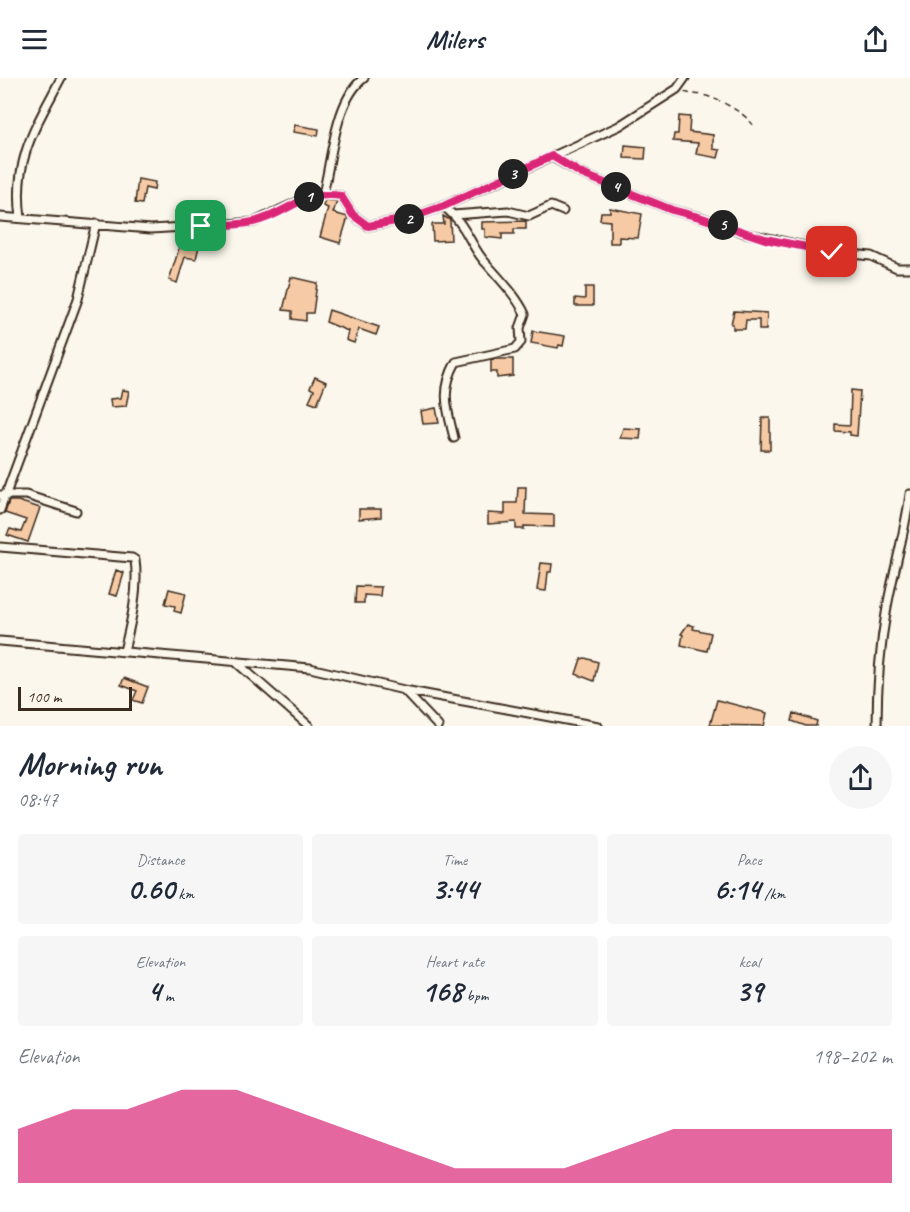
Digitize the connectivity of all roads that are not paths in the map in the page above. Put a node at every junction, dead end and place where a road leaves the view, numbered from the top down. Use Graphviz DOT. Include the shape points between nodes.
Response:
graph roads {
  1 [pos="61,78"];
  2 [pos="364,78"];
  3 [pos="685,78"];
  4 [pos="552,156"];
  5 [pos="323,194"];
  6 [pos="444,206"];
  7 [pos="563,211"];
  8 [pos="453,215"];
  9 [pos="0,217"];
  10 [pos="21,218"];
  11 [pos="96,224"];
  12 [pos="910,268"];
  13 [pos="454,438"];
  14 [pos="910,494"];
  15 [pos="3,495"];
  16 [pos="0,510"];
  17 [pos="76,511"];
  18 [pos="0,547"];
  19 [pos="0,641"];
  20 [pos="124,651"];
  21 [pos="237,663"];
  22 [pos="404,690"];
  23 [pos="309,726"];
  24 [pos="438,726"];
  25 [pos="598,726"];
  26 [pos="877,726"];
  1 -- 10 [label="street" via="24,153 19,181"];
  2 -- 5 [label="street" via="353,86 340,113"];
  3 -- 4 [label="street" via="678,89 619,126"];
  4 -- 6 [label="street"];
  4 -- 12 [label="street" via="582,174 672,210 765,239 871,256 897,268"];
  5 -- 6 [label="street" via="341,196 353,215 368,226 407,219"];
  5 -- 11 [label="street" via="254,222 151,229"];
  6 -- 8 [label="street"];
  7 -- 8 [label="street" via="551,206 529,216 508,211"];
  8 -- 13 [label="street" via="525,315 520,328 521,342 515,349 456,362 447,378 446,398"];
  9 -- 10 [label="street"];
  10 -- 11 [label="street"];
  11 -- 15 [label="street" via="78,299"];
  14 -- 26 [label="street" via="881,644"];
  15 -- 16 [label="street"];
  15 -- 17 [label="street" via="26,495"];
  18 -- 20 [label="street" via="135,560 133,613"];
  19 -- 20 [label="street"];
  20 -- 21 [label="street"];
  21 -- 22 [label="street" via="310,668"];
  21 -- 23 [label="street"];
  22 -- 24 [label="street"];
  22 -- 25 [label="street"];
}
